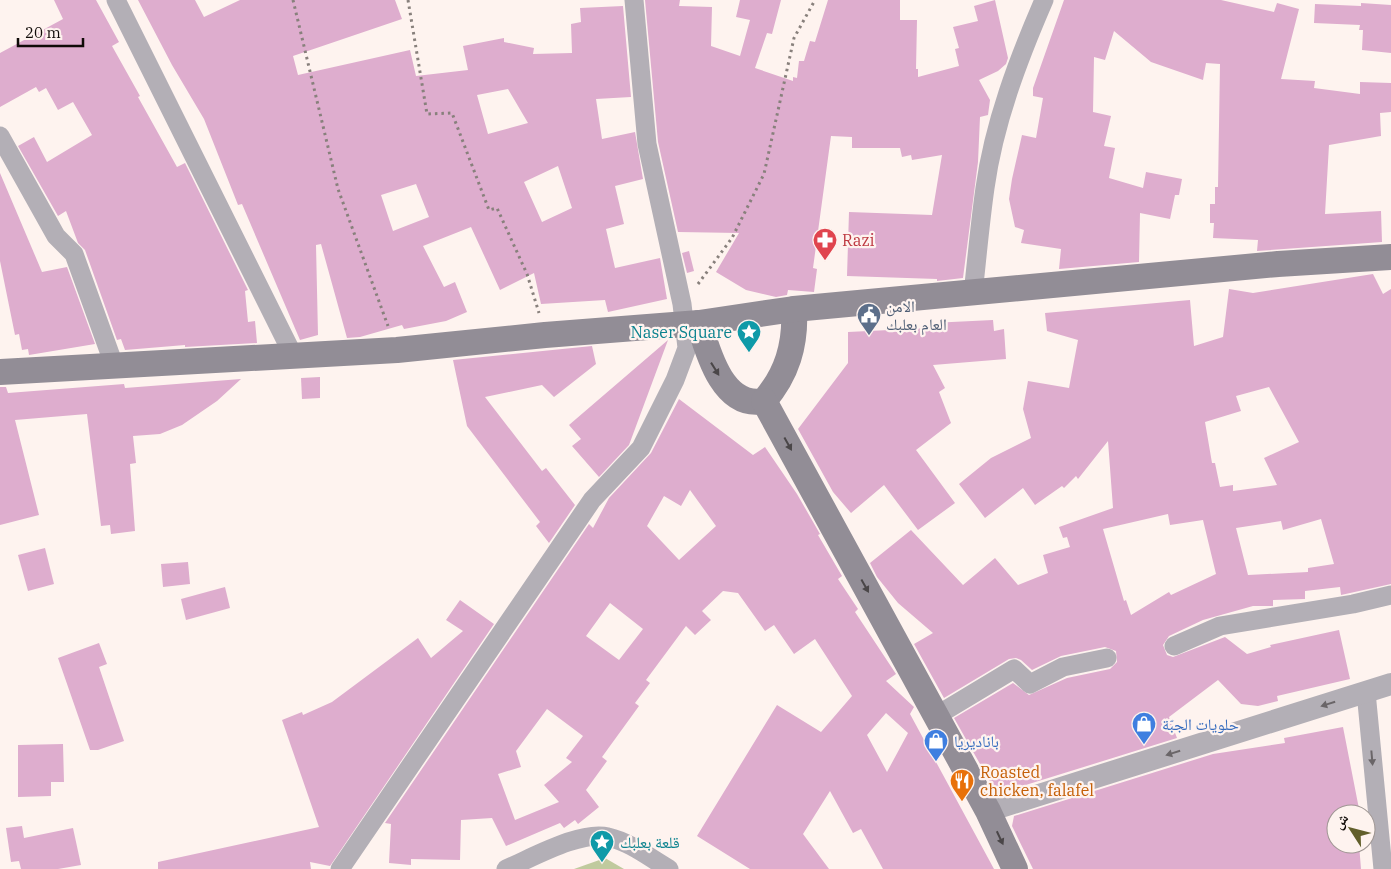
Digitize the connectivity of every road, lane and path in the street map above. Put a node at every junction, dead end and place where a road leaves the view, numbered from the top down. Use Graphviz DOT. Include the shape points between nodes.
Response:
graph roads {
  1 [pos="116,0"];
  2 [pos="293,0"];
  3 [pos="408,0"];
  4 [pos="634,0"];
  5 [pos="815,0"];
  6 [pos="1044,0"];
  7 [pos="0,136"];
  8 [pos="1391,257"];
  9 [pos="973,294"];
  10 [pos="794,309"];
  11 [pos="689,317"];
  12 [pos="545,335"];
  13 [pos="397,350"];
  14 [pos="294,357"];
  15 [pos="114,365"];
  16 [pos="0,372"];
  17 [pos="764,401"];
  18 [pos="1391,595"];
  19 [pos="1174,646"];
  20 [pos="1107,658"];
  21 [pos="1391,684"];
  22 [pos="1366,692"];
  23 [pos="936,716"];
  24 [pos="988,811"];
  25 [pos="340,869"];
  26 [pos="506,869"];
  27 [pos="669,869"];
  28 [pos="1015,869"];
  29 [pos="1383,869"];
  1 -- 14 [label="street"];
  2 -- 13 [label="path" via="338,189"];
  3 -- 12 [label="path" via="427,114 452,113 489,210 497,208 527,274"];
  4 -- 11 [label="street" via="647,144"];
  5 -- 11 [label="path" via="794,38 764,174"];
  6 -- 9 [label="street" via="1019,59 1001,118 985,186"];
  7 -- 15 [label="street" via="56,236 74,254"];
  8 -- 9 [label="main road" via="1278,264"];
  9 -- 10 [label="main road"];
  10 -- 11 [label="main road"];
  10 -- 17 [label="main road" via="795,328 786,371"];
  11 -- 12 [label="main road"];
  11 -- 17 [label="main road, one-way" via="712,367 734,394 744,401"];
  11 -- 25 [label="street" via="683,360 640,448 592,500"];
  12 -- 13 [label="main road"];
  13 -- 14 [label="main road"];
  14 -- 15 [label="main road"];
  15 -- 16 [label="main road"];
  17 -- 23 [label="main road, one-way"];
  18 -- 19 [label="street" via="1220,626"];
  20 -- 23 [label="street" via="1062,667 1030,684 1014,669"];
  21 -- 22 [label="street"];
  22 -- 24 [label="street, one-way"];
  22 -- 29 [label="street, one-way"];
  23 -- 24 [label="main road"];
  24 -- 28 [label="main road, one-way"];
  26 -- 27 [label="street" via="575,840 607,836"];
}
